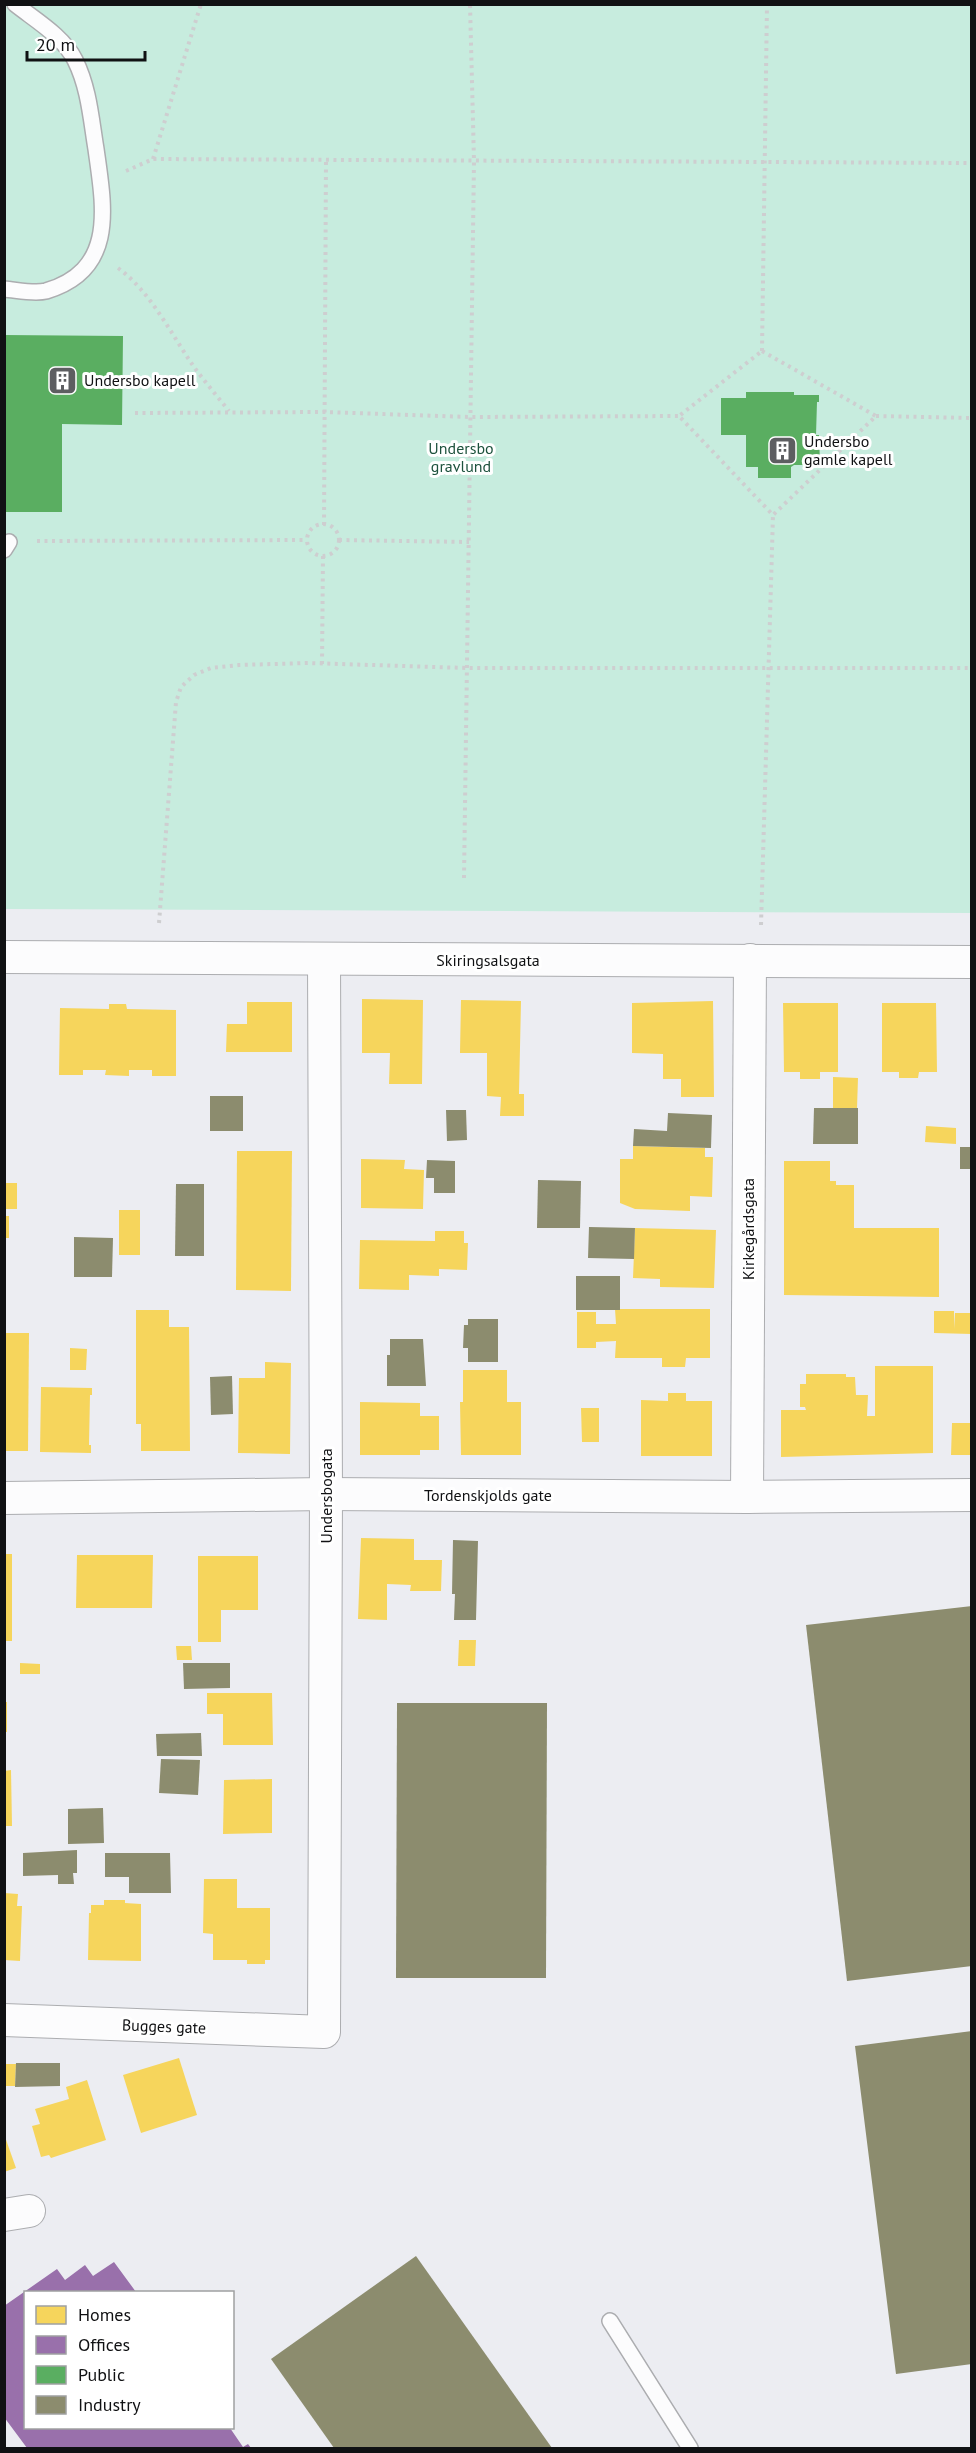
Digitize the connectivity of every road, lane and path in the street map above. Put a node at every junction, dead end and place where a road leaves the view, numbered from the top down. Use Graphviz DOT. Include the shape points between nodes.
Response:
graph roads {
  1 [pos="15,4"];
  2 [pos="201,4"];
  3 [pos="470,4"];
  4 [pos="767,4"];
  5 [pos="326,160"];
  6 [pos="474,161"];
  7 [pos="765,162"];
  8 [pos="972,163"];
  9 [pos="97,252"];
  10 [pos="4,289"];
  11 [pos="762,351"];
  12 [pos="229,411"];
  13 [pos="323,412"];
  14 [pos="135,413"];
  15 [pos="679,416"];
  16 [pos="876,416"];
  17 [pos="470,417"];
  18 [pos="972,418"];
  19 [pos="773,515"];
  20 [pos="324,525"];
  21 [pos="307,540"];
  22 [pos="339,540"];
  23 [pos="468,542"];
  24 [pos="7,546"];
  25 [pos="323,555"];
  26 [pos="322,664"];
  27 [pos="467,668"];
  28 [pos="769,668"];
  29 [pos="972,668"];
  30 [pos="465,878"];
  31 [pos="4,957"];
  32 [pos="155,958"];
  33 [pos="324,959"];
  34 [pos="755,960"];
  35 [pos="972,962"];
  36 [pos="326,1494"];
  37 [pos="972,1495"];
  38 [pos="747,1497"];
  39 [pos="4,1498"];
  40 [pos="4,2020"];
  41 [pos="324,2032"];
  42 [pos="610,2321"];
  43 [pos="690,2448"];
  1 -- 9 [label="lane" via="54,35 75,59 87,93 104,221"];
  2 -- 5 [label="path" via="153,159"];
  3 -- 6 [label="path"];
  4 -- 7 [label="path"];
  5 -- 6 [label="path"];
  5 -- 13 [label="path"];
  6 -- 7 [label="path"];
  6 -- 17 [label="path"];
  7 -- 8 [label="path"];
  7 -- 11 [label="path"];
  9 -- 10 [label="lane" via="79,275 44,292"];
  9 -- 12 [label="path" via="127,274"];
  11 -- 15 [label="path"];
  11 -- 16 [label="path"];
  12 -- 13 [label="path"];
  12 -- 14 [label="path"];
  13 -- 17 [label="path"];
  13 -- 20 [label="path"];
  15 -- 17 [label="path"];
  15 -- 19 [label="path"];
  16 -- 18 [label="path"];
  16 -- 19 [label="path"];
  17 -- 23 [label="path"];
  19 -- 28 [label="path"];
  20 -- 21 [label="path" via="310,530"];
  20 -- 22 [label="path" via="336,530"];
  21 -- 24 [label="path"];
  21 -- 25 [label="path" via="310,549"];
  22 -- 23 [label="path"];
  22 -- 25 [label="path" via="336,549"];
  23 -- 27 [label="path"];
  25 -- 26 [label="path"];
  26 -- 27 [label="path"];
  26 -- 32 [label="path" via="212,668 194,675 181,687 176,702"];
  27 -- 28 [label="path"];
  27 -- 30 [label="path"];
  28 -- 29 [label="path"];
  28 -- 34 [label="path"];
  31 -- 32 [label="street, Skiringsalsgata"];
  32 -- 33 [label="street, Skiringsalsgata"];
  33 -- 34 [label="street, Skiringsalsgata"];
  33 -- 36 [label="street, Undersbogata"];
  34 -- 35 [label="street, Skiringsalsgata"];
  34 -- 38 [label="street, Kirkegårdsgata"];
  36 -- 38 [label="street, Tordenskjolds gate"];
  36 -- 39 [label="street, Tordenskjolds gate"];
  36 -- 41 [label="street, Undersbogata"];
  37 -- 38 [label="street, Tordenskjolds gate"];
  40 -- 41 [label="street, Bugges gate"];
  42 -- 43 [label="lane"];
}
